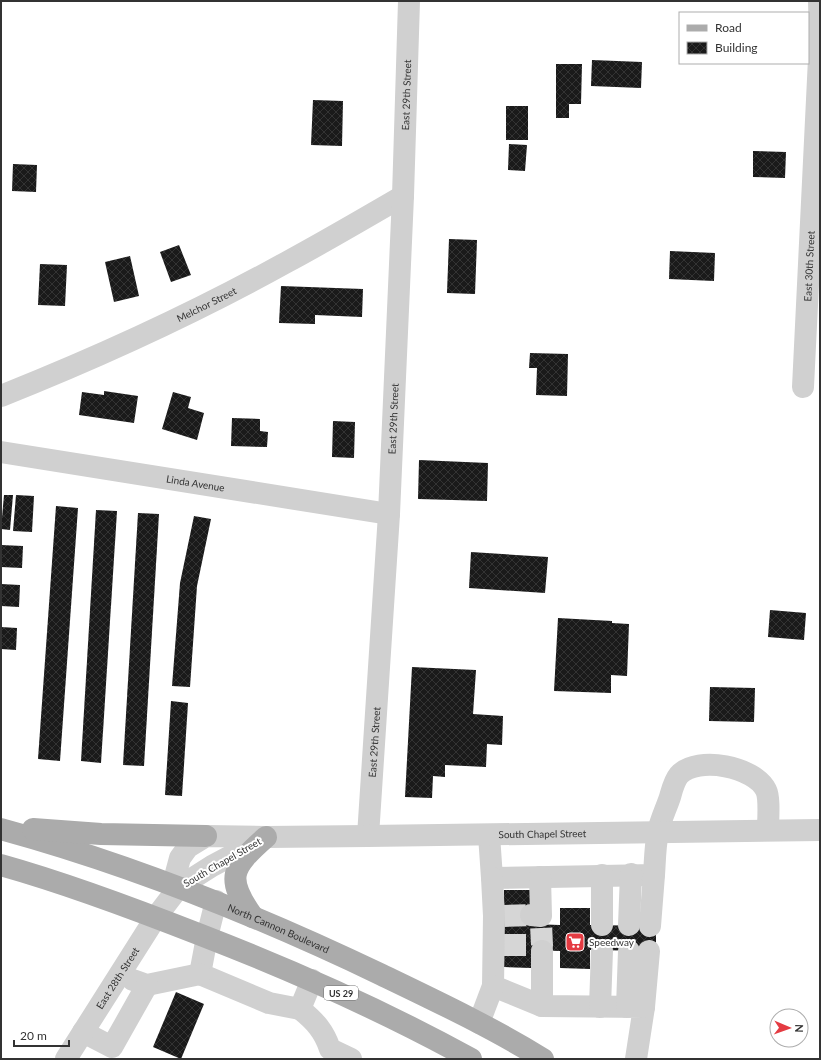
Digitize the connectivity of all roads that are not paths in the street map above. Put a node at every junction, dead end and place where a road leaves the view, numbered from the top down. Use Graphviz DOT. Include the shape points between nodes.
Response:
graph roads {
  1 [pos="410,1"];
  2 [pos="819,1"];
  3 [pos="404,196"];
  4 [pos="803,387"];
  5 [pos="1,396"];
  6 [pos="1,452"];
  7 [pos="389,514"];
  8 [pos="1,826"];
  9 [pos="1,829"];
  10 [pos="768,830"];
  11 [pos="820,830"];
  12 [pos="658,831"];
  13 [pos="489,835"];
  14 [pos="206,836"];
  15 [pos="368,836"];
  16 [pos="266,837"];
  17 [pos="1,865"];
  18 [pos="631,874"];
  19 [pos="602,875"];
  20 [pos="654,875"];
  21 [pos="540,877"];
  22 [pos="492,878"];
  23 [pos="179,887"];
  24 [pos="216,901"];
  25 [pos="156,917"];
  26 [pos="253,917"];
  27 [pos="538,918"];
  28 [pos="602,925"];
  29 [pos="206,937"];
  30 [pos="602,950"];
  31 [pos="542,951"];
  32 [pos="639,951"];
  33 [pos="120,973"];
  34 [pos="200,974"];
  35 [pos="312,980"];
  36 [pos="147,985"];
  37 [pos="493,986"];
  38 [pos="542,1006"];
  39 [pos="600,1007"];
  40 [pos="636,1007"];
  41 [pos="300,1009"];
  42 [pos="479,1024"];
  43 [pos="83,1032"];
  44 [pos="66,1059"];
  45 [pos="351,1059"];
  46 [pos="471,1059"];
  47 [pos="543,1059"];
  48 [pos="636,1059"];
  1 -- 3 [label="street, East 29th Street"];
  2 -- 4 [label="street, East 30th Street" via="820,38"];
  3 -- 5 [label="street, Melchor Street" via="287,262 178,318 65,371"];
  3 -- 7 [label="street, East 29th Street"];
  6 -- 7 [label="street, Linda Avenue"];
  7 -- 15 [label="street, East 29th Street"];
  8 -- 14 [label="main road" via="101,834"];
  9 -- 23 [label="main road, North Cannon Boulevard"];
  10 -- 11 [label="street, South Chapel Street"];
  10 -- 12 [label="street, South Chapel Street"];
  10 -- 12 [label="street" via="767,792 760,781 734,768 700,765 679,775"];
  12 -- 13 [label="street, South Chapel Street"];
  12 -- 20 [label="street"];
  13 -- 15 [label="street, South Chapel Street"];
  13 -- 22 [label="street"];
  14 -- 16 [label="street, South Chapel Street"];
  14 -- 23 [label="street, South Chapel Street" via="188,847 180,858 176,873"];
  15 -- 16 [label="street, South Chapel Street"];
  16 -- 23 [label="street, South Chapel Street"];
  16 -- 26 [label="main road" via="240,863 234,875 237,892"];
  17 -- 25 [label="main road, US 29" via="67,885"];
  18 -- 19 [label="street"];
  18 -- 20 [label="street"];
  18 -- 20 [label="street" via="640,926"];
  19 -- 21 [label="street"];
  19 -- 28 [label="street"];
  21 -- 22 [label="street"];
  21 -- 27 [label="street"];
  22 -- 37 [label="street" via="499,916 499,945"];
  23 -- 24 [label="main road, North Cannon Boulevard"];
  23 -- 25 [label="street, South Chapel Street"];
  24 -- 26 [label="main road, North Cannon Boulevard"];
  24 -- 29 [label="street"];
  25 -- 29 [label="main road, US 29"];
  25 -- 33 [label="street, East 28th Street"];
  26 -- 42 [label="main road, North Cannon Boulevard" via="360,965"];
  29 -- 34 [label="street"];
  29 -- 35 [label="main road, US 29"];
  30 -- 39 [label="street"];
  31 -- 38 [label="street"];
  32 -- 40 [label="street"];
  33 -- 36 [label="street"];
  33 -- 43 [label="street, East 28th Street"];
  34 -- 36 [label="street"];
  34 -- 41 [label="street" via="269,1003"];
  35 -- 41 [label="street"];
  35 -- 46 [label="main road, US 29"];
  36 -- 43 [label="street" via="112,1047"];
  37 -- 38 [label="street"];
  37 -- 42 [label="street"];
  38 -- 39 [label="street"];
  39 -- 40 [label="street"];
  40 -- 48 [label="street"];
  41 -- 45 [label="street" via="317,1023 330,1049"];
  42 -- 47 [label="main road, North Cannon Boulevard"];
  43 -- 44 [label="street, East 28th Street"];
}
